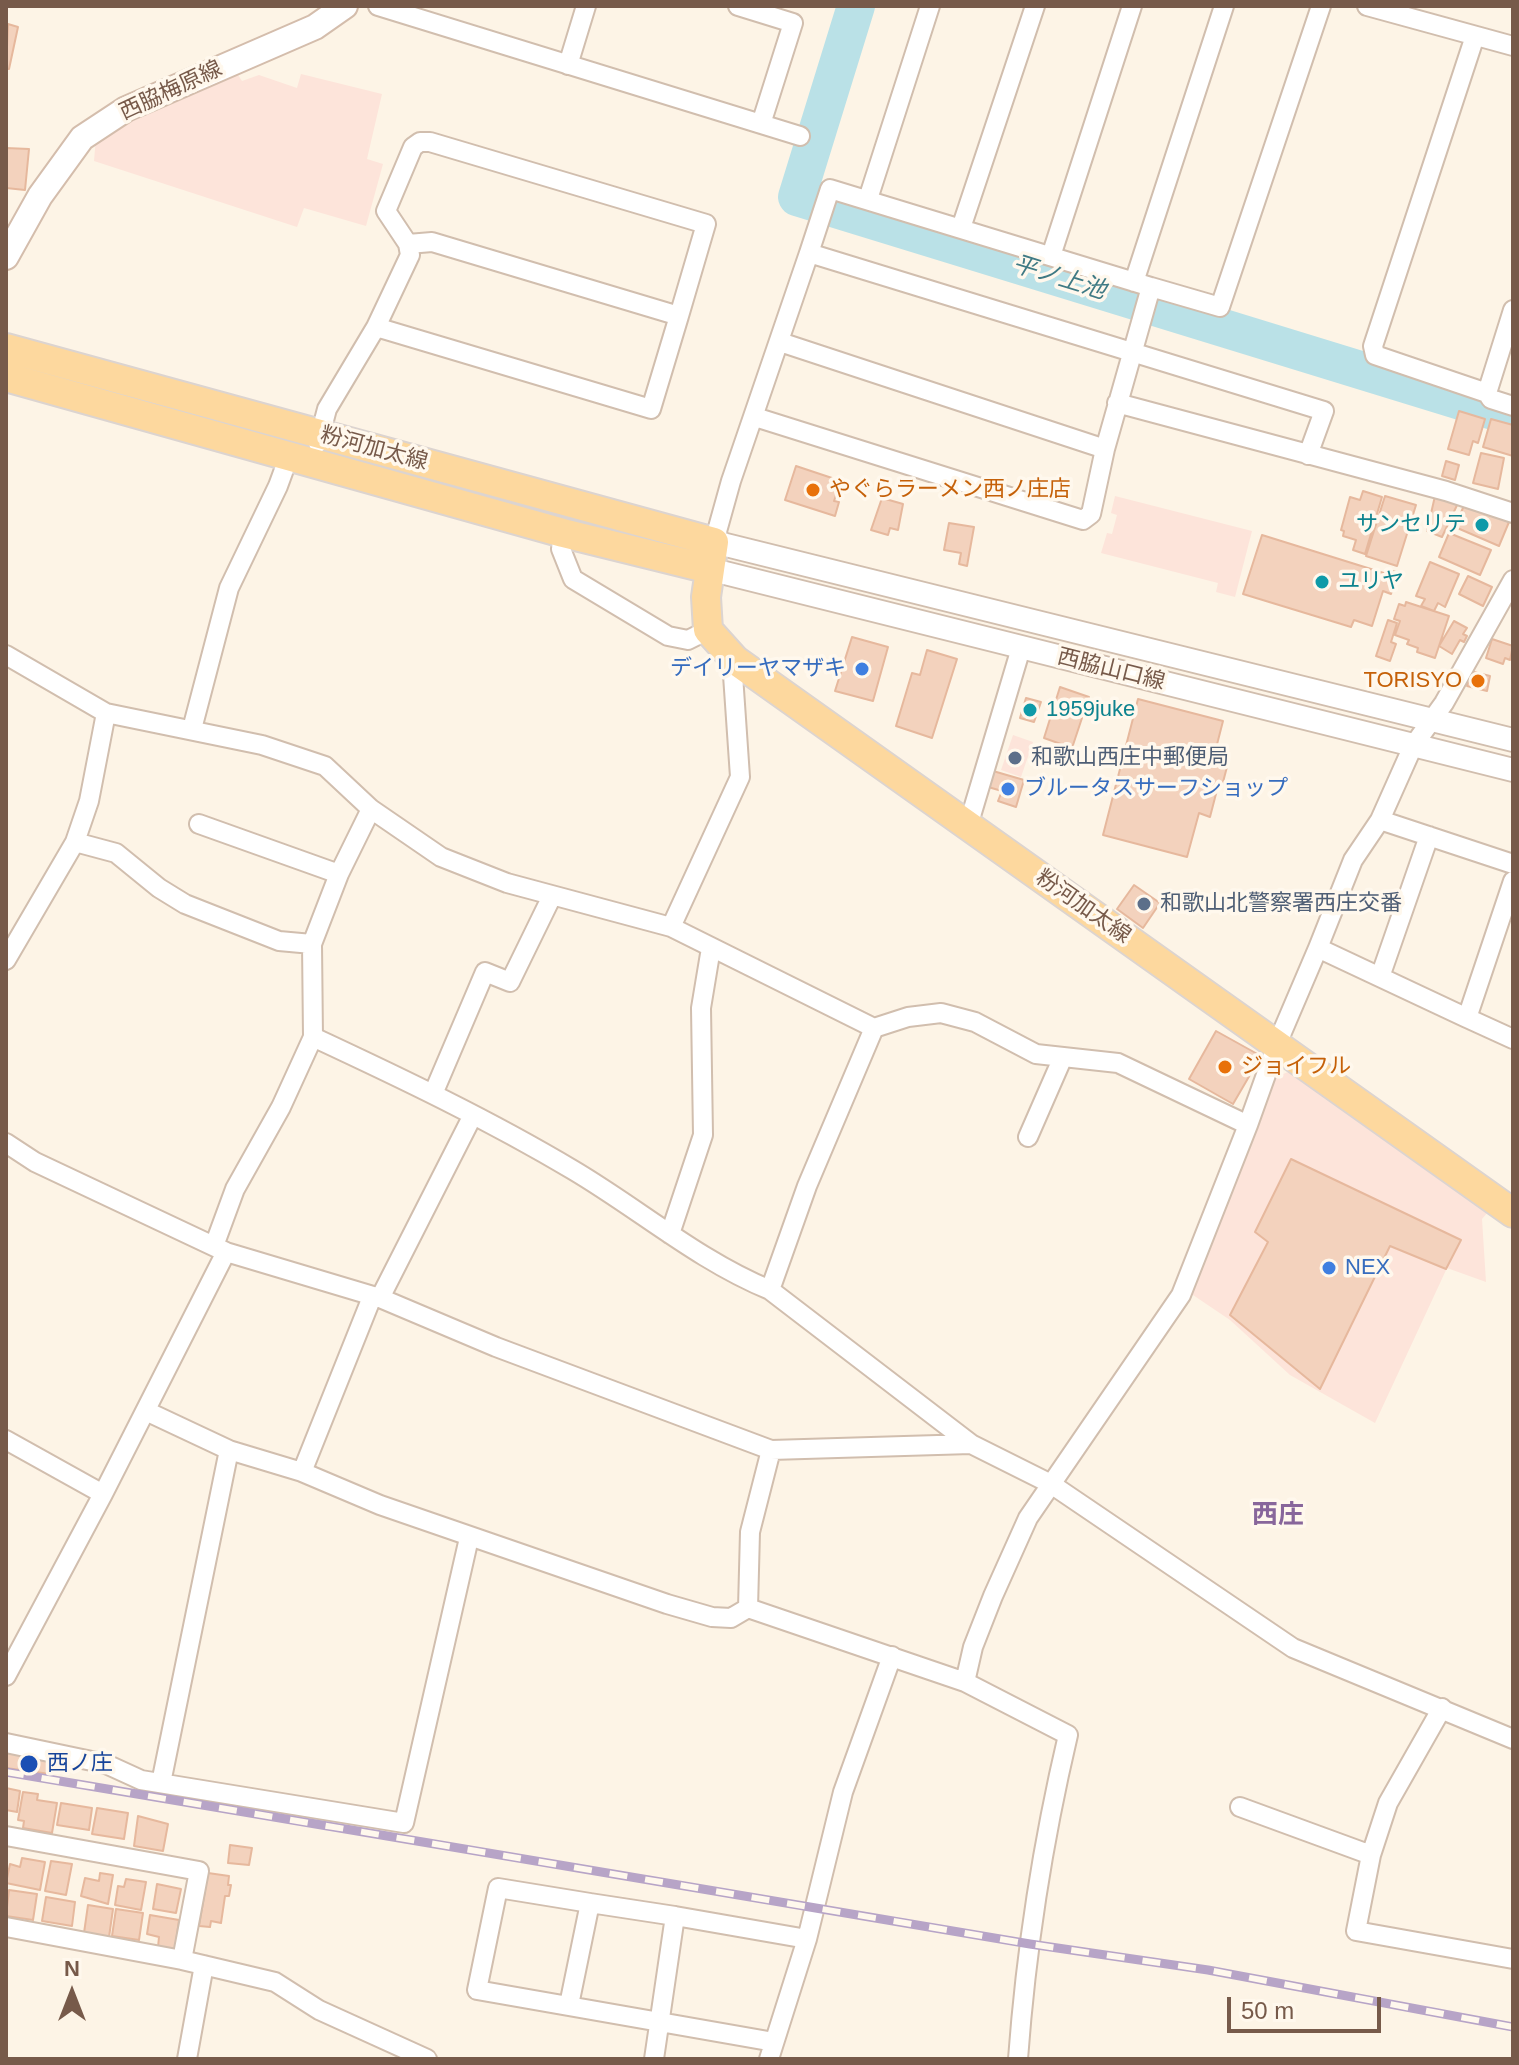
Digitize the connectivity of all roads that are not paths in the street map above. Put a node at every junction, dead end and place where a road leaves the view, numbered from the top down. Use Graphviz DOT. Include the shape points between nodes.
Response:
graph roads {
  1 [pos="345,6"];
  2 [pos="378,6"];
  3 [pos="586,6"];
  4 [pos="738,6"];
  5 [pos="930,6"];
  6 [pos="1035,6"];
  7 [pos="1132,6"];
  8 [pos="1224,6"];
  9 [pos="1321,6"];
  10 [pos="1367,6"];
  11 [pos="1475,36"];
  12 [pos="1513,46"];
  13 [pos="568,65"];
  14 [pos="761,124"];
  15 [pos="800,136"];
  16 [pos="868,199"];
  17 [pos="961,228"];
  18 [pos="408,244"];
  19 [pos="809,253"];
  20 [pos="1051,256"];
  21 [pos="6,257"];
  22 [pos="1144,294"];
  23 [pos="1513,310"];
  24 [pos="679,316"];
  25 [pos="376,327"];
  26 [pos="780,342"];
  27 [pos="6,348"];
  28 [pos="1132,352"];
  29 [pos="6,377"];
  30 [pos="1487,393"];
  31 [pos="1117,403"];
  32 [pos="1513,406"];
  33 [pos="755,417"];
  34 [pos="320,435"];
  35 [pos="1105,449"];
  36 [pos="1308,455"];
  37 [pos="301,459"];
  38 [pos="1513,513"];
  39 [pos="563,533"];
  40 [pos="714,542"];
  41 [pos="709,569"];
  42 [pos="1511,589"];
  43 [pos="708,630"];
  44 [pos="1021,648"];
  45 [pos="6,655"];
  46 [pos="735,660"];
  47 [pos="106,713"];
  48 [pos="1430,719"];
  49 [pos="192,729"];
  50 [pos="1513,740"];
  51 [pos="1413,746"];
  52 [pos="1513,770"];
  53 [pos="371,809"];
  54 [pos="1380,820"];
  55 [pos="199,824"];
  56 [pos="968,826"];
  57 [pos="1429,836"];
  58 [pos="75,842"];
  59 [pos="1513,864"];
  60 [pos="339,874"];
  61 [pos="1513,881"];
  62 [pos="552,896"];
  63 [pos="671,927"];
  64 [pos="312,944"];
  65 [pos="711,948"];
  66 [pos="1318,948"];
  67 [pos="6,960"];
  68 [pos="1380,977"];
  69 [pos="1467,1018"];
  70 [pos="874,1028"];
  71 [pos="313,1037"];
  72 [pos="1513,1039"];
  73 [pos="1277,1044"];
  74 [pos="1063,1057"];
  75 [pos="433,1094"];
  76 [pos="473,1115"];
  77 [pos="1248,1125"];
  78 [pos="1028,1137"];
  79 [pos="6,1143"];
  80 [pos="1513,1213"];
  81 [pos="670,1234"];
  82 [pos="220,1249"];
  83 [pos="770,1290"];
  84 [pos="376,1297"];
  85 [pos="146,1411"];
  86 [pos="6,1440"];
  87 [pos="971,1444"];
  88 [pos="229,1450"];
  89 [pos="771,1450"];
  90 [pos="302,1472"];
  91 [pos="1051,1484"];
  92 [pos="103,1494"];
  93 [pos="469,1538"];
  94 [pos="748,1608"];
  95 [pos="892,1656"];
  96 [pos="6,1676"];
  97 [pos="965,1682"];
  98 [pos="1442,1708"];
  99 [pos="1513,1739"];
  100 [pos="6,1743"];
  101 [pos="161,1783"];
  102 [pos="1240,1807"];
  103 [pos="6,1836"];
  104 [pos="1371,1855"];
  105 [pos="590,1903"];
  106 [pos="675,1916"];
  107 [pos="6,1927"];
  108 [pos="807,1939"];
  109 [pos="1513,1959"];
  110 [pos="182,1960"];
  111 [pos="204,1965"];
  112 [pos="569,2005"];
  113 [pos="661,2022"];
  114 [pos="772,2050"];
  115 [pos="187,2059"];
  116 [pos="427,2059"];
  117 [pos="654,2059"];
  118 [pos="1018,2059"];
  1 -- 21 [label="main road, 西脇梅原線" via="315,27 126,109 82,138 40,196"];
  2 -- 13 [label="street"];
  3 -- 13 [label="street"];
  4 -- 14 [label="street" via="793,23"];
  5 -- 16 [label="street"];
  6 -- 17 [label="street"];
  7 -- 20 [label="street"];
  8 -- 22 [label="street"];
  9 -- 22 [label="street" via="1220,307"];
  10 -- 11 [label="street"];
  11 -- 12 [label="street"];
  11 -- 30 [label="street" via="1373,346 1375,355"];
  13 -- 14 [label="street"];
  14 -- 15 [label="street"];
  16 -- 17 [label="street"];
  16 -- 19 [label="street" via="830,189"];
  17 -- 20 [label="street"];
  18 -- 24 [label="street" via="432,242"];
  18 -- 24 [label="street" via="386,211 413,147 430,142 706,224"];
  18 -- 25 [label="street" via="410,255"];
  19 -- 26 [label="street"];
  19 -- 28 [label="street"];
  20 -- 22 [label="street"];
  22 -- 28 [label="street"];
  23 -- 30 [label="street"];
  24 -- 25 [label="street" via="651,409"];
  25 -- 34 [label="street" via="327,409"];
  26 -- 33 [label="street"];
  26 -- 35 [label="street"];
  27 -- 34 [label="main road, 粉河加太線"];
  28 -- 31 [label="street"];
  28 -- 36 [label="street" via="1324,411"];
  29 -- 37 [label="main road, 粉河加太線"];
  30 -- 32 [label="street"];
  31 -- 35 [label="street"];
  31 -- 36 [label="street"];
  33 -- 35 [label="street" via="1083,520 1091,514"];
  33 -- 40 [label="street"];
  34 -- 37 [label="street"];
  34 -- 40 [label="main road, 粉河加太線"];
  36 -- 38 [label="street"];
  37 -- 39 [label="main road, 粉河加太線"];
  37 -- 49 [label="street" via="278,486 229,588"];
  39 -- 41 [label="main road, 粉河加太線"];
  39 -- 43 [label="street" via="561,549 573,579 668,636 688,640"];
  40 -- 41 [label="main road"];
  40 -- 48 [label="street, 西脇山口線"];
  41 -- 43 [label="main road"];
  41 -- 44 [label="street, 西脇山口線"];
  42 -- 48 [label="street"];
  43 -- 46 [label="main road, 粉河加太線"];
  44 -- 51 [label="street, 西脇山口線"];
  44 -- 56 [label="street"];
  45 -- 47 [label="street"];
  46 -- 56 [label="main road, 粉河加太線"];
  46 -- 63 [label="street" via="740,777"];
  47 -- 49 [label="street"];
  47 -- 58 [label="street" via="89,801"];
  48 -- 50 [label="street, 西脇山口線"];
  48 -- 51 [label="street"];
  49 -- 53 [label="street" via="325,766"];
  51 -- 52 [label="street, 西脇山口線"];
  51 -- 54 [label="street"];
  53 -- 60 [label="street"];
  53 -- 62 [label="street" via="441,857"];
  54 -- 57 [label="street"];
  54 -- 66 [label="street" via="1353,860"];
  55 -- 60 [label="street"];
  56 -- 73 [label="main road, 粉河加太線"];
  57 -- 59 [label="street"];
  57 -- 68 [label="street"];
  58 -- 64 [label="street" via="116,853 185,904 279,941"];
  58 -- 67 [label="street"];
  60 -- 64 [label="street"];
  61 -- 69 [label="street"];
  62 -- 63 [label="street"];
  62 -- 75 [label="street" via="510,982 485,972"];
  63 -- 65 [label="street"];
  64 -- 71 [label="street"];
  65 -- 70 [label="street"];
  65 -- 81 [label="street" via="701,1008 703,1135"];
  66 -- 68 [label="street"];
  66 -- 73 [label="street"];
  68 -- 69 [label="street"];
  69 -- 72 [label="street"];
  70 -- 74 [label="street" via="941,1013 975,1022 1036,1054"];
  70 -- 83 [label="street"];
  71 -- 75 [label="street"];
  71 -- 82 [label="street" via="235,1189"];
  73 -- 77 [label="street"];
  73 -- 80 [label="main road, 粉河加太線"];
  74 -- 77 [label="street" via="1118,1063"];
  74 -- 78 [label="street"];
  75 -- 76 [label="street"];
  76 -- 81 [label="street" via="573,1170"];
  76 -- 84 [label="street"];
  77 -- 91 [label="street" via="1181,1295"];
  79 -- 82 [label="street" via="35,1162"];
  81 -- 83 [label="street" via="735,1276"];
  82 -- 84 [label="street"];
  82 -- 85 [label="street"];
  83 -- 87 [label="street"];
  84 -- 89 [label="street"];
  84 -- 90 [label="street"];
  85 -- 88 [label="street"];
  85 -- 92 [label="street"];
  86 -- 92 [label="street"];
  87 -- 89 [label="street"];
  87 -- 91 [label="street"];
  88 -- 90 [label="street"];
  88 -- 101 [label="street"];
  89 -- 94 [label="street" via="750,1532"];
  90 -- 93 [label="street"];
  91 -- 97 [label="street" via="1028,1518 993,1596"];
  91 -- 98 [label="street" via="1293,1648"];
  92 -- 96 [label="street"];
  93 -- 94 [label="street" via="712,1617 731,1618"];
  93 -- 101 [label="street" via="404,1823"];
  94 -- 95 [label="street"];
  95 -- 97 [label="street"];
  95 -- 108 [label="street" via="843,1792"];
  97 -- 118 [label="street" via="1068,1735 1045,1845"];
  98 -- 99 [label="street"];
  98 -- 104 [label="street" via="1388,1803"];
  100 -- 101 [label="street" via="106,1764"];
  102 -- 104 [label="street"];
  103 -- 110 [label="street" via="199,1871"];
  104 -- 109 [label="street" via="1356,1931"];
  105 -- 106 [label="street"];
  105 -- 112 [label="street"];
  105 -- 112 [label="street" via="498,1888 477,1990"];
  106 -- 108 [label="street"];
  106 -- 113 [label="street"];
  107 -- 110 [label="street"];
  108 -- 114 [label="street"];
  110 -- 111 [label="street"];
  111 -- 115 [label="street"];
  111 -- 116 [label="street" via="275,1982 319,2010"];
  112 -- 113 [label="street"];
  113 -- 114 [label="street"];
  113 -- 117 [label="street"];
}
